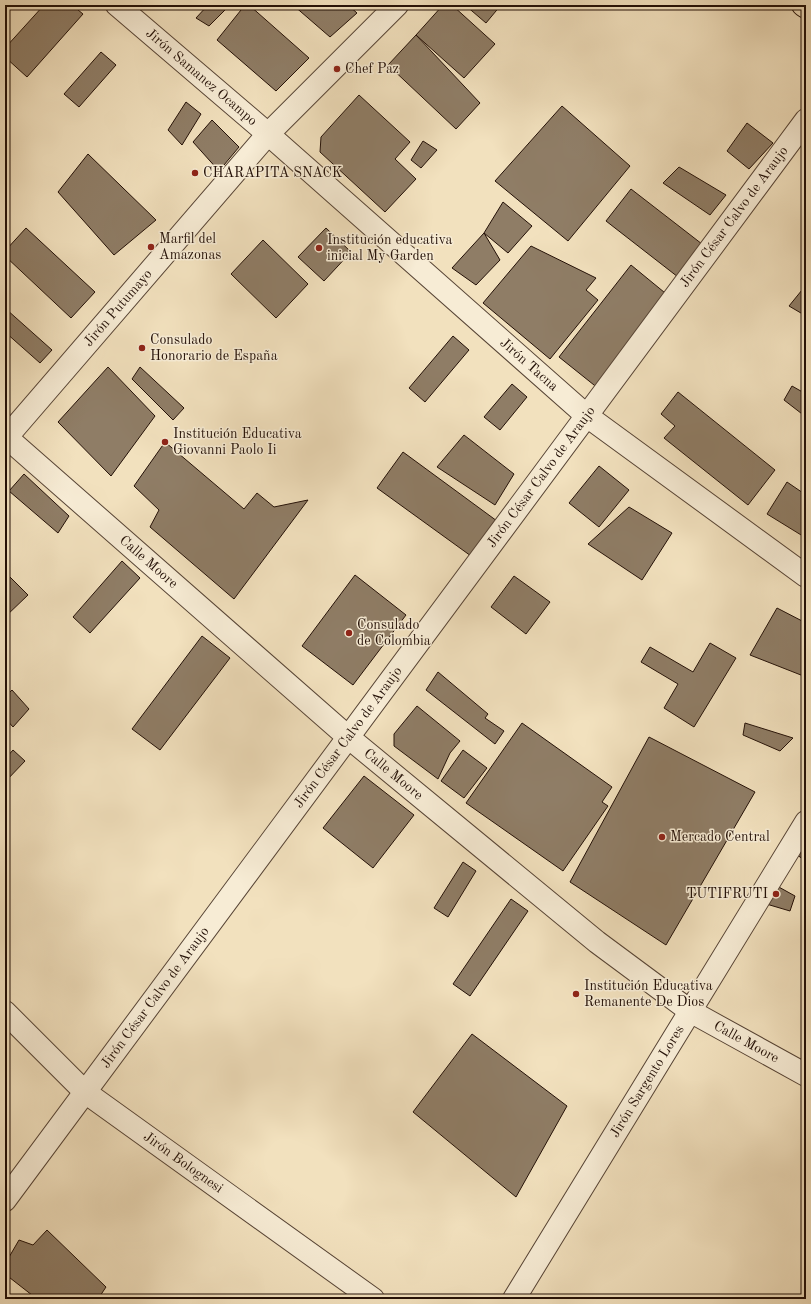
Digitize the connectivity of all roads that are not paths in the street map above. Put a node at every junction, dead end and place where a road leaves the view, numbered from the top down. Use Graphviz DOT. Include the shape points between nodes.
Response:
graph roads {
  1 [pos="117,5"];
  2 [pos="397,5"];
  3 [pos="803,5"];
  4 [pos="806,7"];
  5 [pos="806,120"];
  6 [pos="268,134"];
  7 [pos="587,416"];
  8 [pos="5,438"];
  9 [pos="806,576"];
  10 [pos="348,737"];
  11 [pos="806,822"];
  12 [pos="5,1012"];
  13 [pos="690,1012"];
  14 [pos="806,1075"];
  15 [pos="85,1092"];
  16 [pos="5,1200"];
  17 [pos="373,1299"];
  18 [pos="514,1299"];
  1 -- 6 [label="street, Jirón Samanez Ocampo"];
  2 -- 6 [label="street, Jirón Putumayo"];
  3 -- 4 [label="main road"];
  5 -- 7 [label="street, Jirón César Calvo de Araujo"];
  6 -- 7 [label="street, Jirón Tacna"];
  6 -- 8 [label="street, Jirón Putumayo"];
  7 -- 9 [label="street, Jirón Tacna"];
  7 -- 10 [label="street, Jirón César Calvo de Araujo"];
  8 -- 10 [label="street, Calle Moore"];
  10 -- 13 [label="street, Calle Moore" via="597,942"];
  10 -- 15 [label="street, Jirón César Calvo de Araujo"];
  11 -- 13 [label="street, Jirón Sargento Lores"];
  12 -- 15 [label="street, Jirón Bolognesi"];
  13 -- 14 [label="street, Calle Moore"];
  13 -- 18 [label="street, Jirón Sargento Lores"];
  15 -- 16 [label="street, Jirón César Calvo de Araujo"];
  15 -- 17 [label="street, Jirón Bolognesi"];
}
